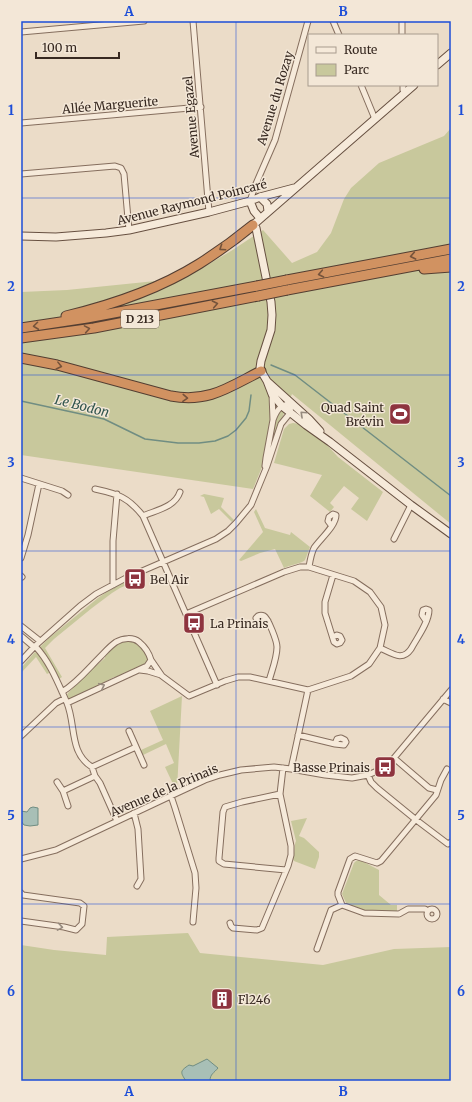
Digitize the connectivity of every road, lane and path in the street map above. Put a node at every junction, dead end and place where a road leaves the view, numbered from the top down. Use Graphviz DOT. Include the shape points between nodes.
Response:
graph roads {
  1 [pos="144,21"];
  2 [pos="193,21"];
  3 [pos="308,21"];
  4 [pos="333,21"];
  5 [pos="402,21"];
  6 [pos="21,32"];
  7 [pos="339,34"];
  8 [pos="402,34"];
  9 [pos="451,53"];
  10 [pos="438,64"];
  11 [pos="361,86"];
  12 [pos="403,86"];
  13 [pos="413,86"];
  14 [pos="404,93"];
  15 [pos="200,107"];
  16 [pos="375,119"];
  17 [pos="21,123"];
  18 [pos="21,174"];
  19 [pos="296,188"];
  20 [pos="260,197"];
  21 [pos="250,201"];
  22 [pos="268,211"];
  23 [pos="209,212"];
  24 [pos="260,218"];
  25 [pos="253,225"];
  26 [pos="129,230"];
  27 [pos="21,236"];
  28 [pos="451,249"];
  29 [pos="451,259"];
  30 [pos="407,267"];
  31 [pos="451,267"];
  32 [pos="51,324"];
  33 [pos="21,328"];
  34 [pos="21,338"];
  35 [pos="21,358"];
  36 [pos="261,371"];
  37 [pos="267,381"];
  38 [pos="272,394"];
  39 [pos="291,403"];
  40 [pos="282,406"];
  41 [pos="290,413"];
  42 [pos="273,420"];
  43 [pos="330,442"];
  44 [pos="264,473"];
  45 [pos="21,478"];
  46 [pos="39,484"];
  47 [pos="95,489"];
  48 [pos="180,492"];
  49 [pos="117,494"];
  50 [pos="68,495"];
  51 [pos="411,505"];
  52 [pos="143,516"];
  53 [pos="331,525"];
  54 [pos="451,534"];
  55 [pos="394,539"];
  56 [pos="21,558"];
  57 [pos="163,562"];
  58 [pos="309,567"];
  59 [pos="333,575"];
  60 [pos="113,585"];
  61 [pos="186,614"];
  62 [pos="268,621"];
  63 [pos="426,621"];
  64 [pos="21,626"];
  65 [pos="21,636"];
  66 [pos="333,637"];
  67 [pos="40,641"];
  68 [pos="35,646"];
  69 [pos="380,648"];
  70 [pos="151,660"];
  71 [pos="21,661"];
  72 [pos="139,670"];
  73 [pos="162,676"];
  74 [pos="269,681"];
  75 [pos="217,684"];
  76 [pos="308,690"];
  77 [pos="451,690"];
  78 [pos="62,692"];
  79 [pos="443,699"];
  80 [pos="65,701"];
  81 [pos="451,703"];
  82 [pos="130,731"];
  83 [pos="298,735"];
  84 [pos="21,736"];
  85 [pos="335,744"];
  86 [pos="136,747"];
  87 [pos="394,758"];
  88 [pos="144,765"];
  89 [pos="92,767"];
  90 [pos="284,768"];
  91 [pos="291,769"];
  92 [pos="447,769"];
  93 [pos="368,775"];
  94 [pos="95,776"];
  95 [pos="57,782"];
  96 [pos="437,790"];
  97 [pos="63,791"];
  98 [pos="280,794"];
  99 [pos="171,796"];
  100 [pos="68,806"];
  101 [pos="134,813"];
  102 [pos="415,819"];
  103 [pos="117,821"];
  104 [pos="450,843"];
  105 [pos="21,859"];
  106 [pos="286,870"];
  107 [pos="137,886"];
  108 [pos="21,893"];
  109 [pos="342,905"];
  110 [pos="428,911"];
  111 [pos="21,921"];
  112 [pos="193,922"];
  113 [pos="230,923"];
  114 [pos="317,949"];
  1 -- 6 [label="street"];
  2 -- 15 [label="street, Avenue Egazel"];
  3 -- 21 [label="street, Avenue du Rozay" via="275,140"];
  4 -- 7 [label="street"];
  5 -- 8 [label="street"];
  9 -- 10 [label="street"];
  11 -- 16 [label="street"];
  12 -- 14 [label="street"];
  13 -- 14 [label="street, Avenue Raymond Poincaré"];
  14 -- 16 [label="street, Avenue Raymond Poincaré"];
  15 -- 17 [label="street, Allée Marguerite"];
  15 -- 23 [label="street, Avenue Egazel"];
  16 -- 19 [label="street, Avenue Raymond Poincaré"];
  18 -- 26 [label="street" via="115,166 121,168 124,174"];
  19 -- 20 [label="street, Avenue Raymond Poincaré"];
  19 -- 22 [label="street, Avenue Raymond Poincaré"];
  20 -- 21 [label="street, Avenue Raymond Poincaré"];
  20 -- 22 [label="street" via="267,204"];
  21 -- 23 [label="street, Avenue Raymond Poincaré"];
  21 -- 24 [label="street"];
  22 -- 24 [label="street, Avenue Raymond Poincaré"];
  23 -- 26 [label="street, Avenue Raymond Poincaré"];
  24 -- 25 [label="street, Avenue Raymond Poincaré"];
  25 -- 32 [label="highway, one-way" via="229,244 172,279 106,306 61,317"];
  25 -- 36 [label="street" via="257,234 272,315"];
  26 -- 27 [label="street, Avenue Raymond Poincaré"];
  28 -- 32 [label="highway, D 213, one-way, bridge"];
  29 -- 30 [label="highway, D 213"];
  30 -- 31 [label="highway" via="414,270"];
  34 -- 30 [label="highway, D 213, one-way, bridge" via="79,330"];
  32 -- 33 [label="highway, D 213, one-way"];
  35 -- 36 [label="highway, one-way" via="184,398 213,395"];
  36 -- 37 [label="street"];
  37 -- 38 [label="street"];
  37 -- 39 [label="street"];
  38 -- 40 [label="street"];
  38 -- 42 [label="street"];
  39 -- 40 [label="street"];
  39 -- 41 [label="street"];
  43 -- 39 [label="street, one-way"];
  40 -- 41 [label="street"];
  40 -- 42 [label="street"];
  41 -- 43 [label="street"];
  41 -- 44 [label="street" via="281,424"];
  42 -- 44 [label="street"];
  43 -- 51 [label="street"];
  44 -- 57 [label="street" via="251,504 228,531 216,539"];
  45 -- 46 [label="street"];
  46 -- 50 [label="street"];
  46 -- 56 [label="street"];
  47 -- 49 [label="street"];
  48 -- 52 [label="street" via="172,504"];
  49 -- 52 [label="street" via="130,501"];
  49 -- 60 [label="street"];
  51 -- 54 [label="street"];
  51 -- 55 [label="street"];
  52 -- 57 [label="street"];
  53 -- 58 [label="street" via="313,550"];
  57 -- 60 [label="street"];
  57 -- 61 [label="street"];
  58 -- 59 [label="street"];
  58 -- 61 [label="street" via="284,572"];
  59 -- 66 [label="street" via="325,602 325,613"];
  59 -- 69 [label="street" via="360,584 381,607 385,625"];
  60 -- 67 [label="street" via="89,599"];
  61 -- 75 [label="street"];
  62 -- 74 [label="street" via="277,648"];
  63 -- 69 [label="street" via="411,649 404,656 396,656"];
  64 -- 67 [label="street"];
  65 -- 68 [label="street"];
  67 -- 68 [label="street"];
  68 -- 71 [label="street"];
  68 -- 78 [label="street" via="50,666"];
  69 -- 76 [label="street" via="369,664 355,674"];
  70 -- 72 [label="street" via="147,666"];
  70 -- 73 [label="street"];
  70 -- 78 [label="street" via="144,646 136,640 126,639 117,642 71,687"];
  72 -- 73 [label="street"];
  80 -- 72 [label="street, one-way"];
  73 -- 75 [label="street" via="190,696"];
  74 -- 75 [label="street" via="238,677"];
  74 -- 76 [label="street"];
  76 -- 83 [label="street"];
  77 -- 79 [label="street, Avenue de la Prinais"];
  78 -- 80 [label="street"];
  79 -- 81 [label="street"];
  79 -- 87 [label="street, Avenue de la Prinais"];
  80 -- 84 [label="street" via="56,703"];
  80 -- 89 [label="street" via="78,750 81,757"];
  82 -- 86 [label="street"];
  83 -- 85 [label="street"];
  83 -- 91 [label="street"];
  86 -- 88 [label="street"];
  86 -- 89 [label="street"];
  87 -- 93 [label="street, Avenue de la Prinais"];
  87 -- 96 [label="street" via="429,788"];
  89 -- 94 [label="street"];
  90 -- 91 [label="street, Avenue de la Prinais"];
  90 -- 98 [label="street"];
  90 -- 99 [label="street, Avenue de la Prinais" via="256,768 220,775"];
  91 -- 93 [label="street, Avenue de la Prinais" via="352,778"];
  92 -- 96 [label="street"];
  93 -- 102 [label="street" via="377,788"];
  94 -- 97 [label="street"];
  94 -- 103 [label="street"];
  95 -- 97 [label="street"];
  96 -- 102 [label="street" via="436,795"];
  97 -- 100 [label="street"];
  98 -- 106 [label="street" via="291,846"];
  98 -- 106 [label="street" via="224,807 219,861 224,864"];
  99 -- 101 [label="street, Avenue de la Prinais"];
  99 -- 112 [label="street" via="195,874"];
  101 -- 103 [label="street, Avenue de la Prinais"];
  101 -- 107 [label="street" via="138,829 141,879"];
  102 -- 104 [label="street"];
  102 -- 109 [label="street" via="379,863 355,856 350,859 338,892"];
  103 -- 105 [label="street, Avenue de la Prinais" via="56,850"];
  106 -- 113 [label="street" via="260,930 233,928"];
  111 -- 108 [label="street, one-way" via="76,930 82,924 84,906 80,903"];
  109 -- 110 [label="street" via="364,913 398,914 408,909"];
  109 -- 114 [label="street" via="331,910"];
}
